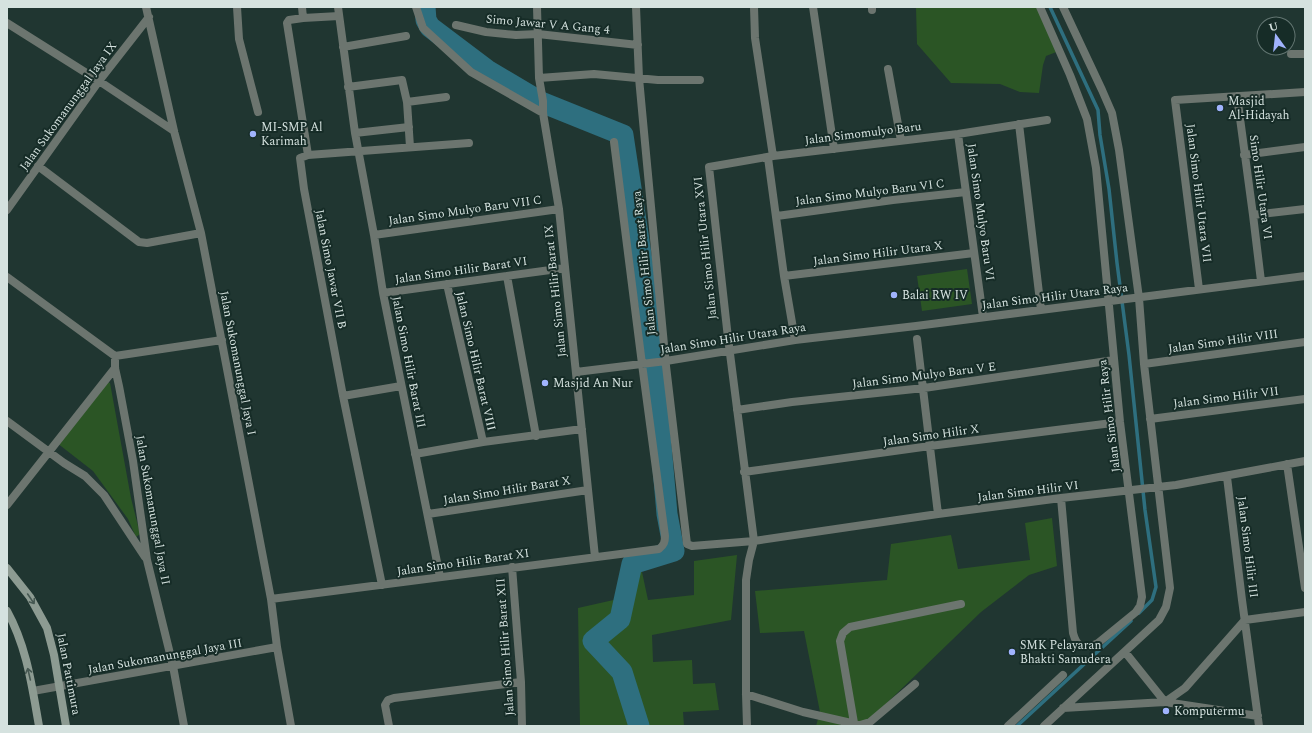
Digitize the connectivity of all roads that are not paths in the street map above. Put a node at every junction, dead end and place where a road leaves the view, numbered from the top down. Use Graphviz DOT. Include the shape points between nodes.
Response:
graph roads {
  1 [pos="146,7"];
  2 [pos="237,7"];
  3 [pos="302,7"];
  4 [pos="416,7"];
  5 [pos="537,7"];
  6 [pos="636,7"];
  7 [pos="754,7"];
  8 [pos="813,7"];
  9 [pos="1040,7"];
  10 [pos="1063,7"];
  11 [pos="338,11"];
  12 [pos="150,17"];
  13 [pos="303,18"];
  14 [pos="7,24"];
  15 [pos="456,25"];
  16 [pos="538,34"];
  17 [pos="406,36"];
  18 [pos="638,45"];
  19 [pos="343,47"];
  20 [pos="888,69"];
  21 [pos="539,78"];
  22 [pos="639,78"];
  23 [pos="700,80"];
  24 [pos="99,81"];
  25 [pos="348,87"];
  26 [pos="1305,92"];
  27 [pos="1237,96"];
  28 [pos="446,97"];
  29 [pos="407,102"];
  30 [pos="543,105"];
  31 [pos="258,112"];
  32 [pos="1047,120"];
  33 [pos="1019,124"];
  34 [pos="408,127"];
  35 [pos="174,131"];
  36 [pos="354,133"];
  37 [pos="958,134"];
  38 [pos="901,141"];
  39 [pos="614,142"];
  40 [pos="469,143"];
  41 [pos="410,147"];
  42 [pos="1305,147"];
  43 [pos="834,149"];
  44 [pos="359,151"];
  45 [pos="308,155"];
  46 [pos="1244,155"];
  47 [pos="771,157"];
  48 [pos="38,166"];
  49 [pos="709,167"];
  50 [pos="966,192"];
  51 [pos="558,209"];
  52 [pos="1305,209"];
  53 [pos="7,210"];
  54 [pos="777,216"];
  55 [pos="1253,216"];
  56 [pos="201,233"];
  57 [pos="374,235"];
  58 [pos="974,253"];
  59 [pos="565,268"];
  60 [pos="508,276"];
  61 [pos="784,276"];
  62 [pos="1305,276"];
  63 [pos="7,277"];
  64 [pos="1261,282"];
  65 [pos="447,284"];
  66 [pos="1199,289"];
  67 [pos="383,292"];
  68 [pos="1134,298"];
  69 [pos="1108,301"];
  70 [pos="1041,310"];
  71 [pos="983,317"];
  72 [pos="918,339"];
  73 [pos="222,340"];
  74 [pos="795,340"];
  75 [pos="1305,342"];
  76 [pos="729,350"];
  77 [pos="115,356"];
  78 [pos="1114,360"];
  79 [pos="664,361"];
  80 [pos="644,364"];
  81 [pos="1144,364"];
  82 [pos="115,368"];
  83 [pos="576,372"];
  84 [pos="402,386"];
  85 [pos="924,388"];
  86 [pos="343,396"];
  87 [pos="1305,399"];
  88 [pos="737,410"];
  89 [pos="1150,419"];
  90 [pos="7,421"];
  91 [pos="1120,422"];
  92 [pos="582,429"];
  93 [pos="536,436"];
  94 [pos="483,442"];
  95 [pos="930,446"];
  96 [pos="48,451"];
  97 [pos="415,454"];
  98 [pos="1305,461"];
  99 [pos="1287,464"];
  100 [pos="744,472"];
  101 [pos="1227,477"];
  102 [pos="1155,488"];
  103 [pos="588,490"];
  104 [pos="1133,491"];
  105 [pos="1061,498"];
  106 [pos="7,505"];
  107 [pos="428,514"];
  108 [pos="938,514"];
  109 [pos="754,541"];
  110 [pos="659,548"];
  111 [pos="595,557"];
  112 [pos="147,560"];
  113 [pos="512,567"];
  114 [pos="7,568"];
  115 [pos="440,577"];
  116 [pos="382,585"];
  117 [pos="1305,588"];
  118 [pos="270,599"];
  119 [pos="961,604"];
  120 [pos="7,611"];
  121 [pos="1305,612"];
  122 [pos="1245,620"];
  123 [pos="277,647"];
  124 [pos="1125,652"];
  125 [pos="173,666"];
  126 [pos="1063,675"];
  127 [pos="521,682"];
  128 [pos="916,684"];
  129 [pos="60,687"];
  130 [pos="33,691"];
  131 [pos="746,694"];
  132 [pos="1165,702"];
  133 [pos="1063,708"];
  134 [pos="1258,716"];
  135 [pos="854,723"];
  136 [pos="39,726"];
  137 [pos="66,726"];
  138 [pos="184,726"];
  139 [pos="291,726"];
  140 [pos="389,726"];
  141 [pos="522,726"];
  142 [pos="747,726"];
  143 [pos="1008,726"];
  144 [pos="1044,726"];
  145 [pos="1260,726"];
  1 -- 12 [label="street, Jalan Sukomanunggal Jaya I"];
  2 -- 31 [label="street" via="239,39"];
  3 -- 13 [label="street"];
  4 -- 30 [label="street" via="423,28 471,72"];
  5 -- 16 [label="street, Jalan Simo Hilir Barat IX"];
  6 -- 18 [label="street, Jalan Simo Hilir Barat Raya"];
  7 -- 47 [label="street" via="755,38"];
  8 -- 43 [label="street"];
  9 -- 69 [label="street, Jalan Simo Hilir Raya" via="1087,119 1096,168"];
  10 -- 68 [label="street" via="1112,113 1119,150"];
  11 -- 13 [label="street"];
  11 -- 19 [label="street"];
  12 -- 24 [label="street, Jalan Sukomanunggal Jaya IX"];
  12 -- 35 [label="street, Jalan Sukomanunggal Jaya I"];
  13 -- 45 [label="street" via="289,20 286,23"];
  14 -- 24 [label="street"];
  15 -- 16 [label="street, Simo Jawar V A Gang 4" via="486,32"];
  16 -- 18 [label="street, Simo Jawar V A Gang 4"];
  16 -- 21 [label="street, Jalan Simo Hilir Barat IX"];
  17 -- 19 [label="street"];
  18 -- 22 [label="street, Jalan Simo Hilir Barat Raya"];
  19 -- 25 [label="street"];
  20 -- 38 [label="street"];
  21 -- 22 [label="street" via="594,74"];
  21 -- 30 [label="street, Jalan Simo Hilir Barat IX"];
  22 -- 23 [label="street"];
  22 -- 79 [label="street, Jalan Simo Hilir Barat Raya"];
  24 -- 35 [label="street"];
  24 -- 48 [label="street, Jalan Sukomanunggal Jaya IX"];
  25 -- 29 [label="street" via="402,80"];
  25 -- 36 [label="street"];
  26 -- 27 [label="street"];
  27 -- 46 [label="street, Simo Hilir Utara VI"];
  27 -- 66 [label="street, Jalan Simo Hilir Utara VII" via="1175,100"];
  28 -- 29 [label="street"];
  29 -- 34 [label="street"];
  30 -- 51 [label="street, Jalan Simo Hilir Barat IX"];
  32 -- 33 [label="street, Jalan Simomulyo Baru"];
  33 -- 37 [label="street, Jalan Simomulyo Baru"];
  33 -- 70 [label="street"];
  34 -- 36 [label="street"];
  34 -- 41 [label="street"];
  35 -- 56 [label="street, Jalan Sukomanunggal Jaya I"];
  36 -- 44 [label="street"];
  37 -- 38 [label="street, Jalan Simomulyo Baru"];
  37 -- 50 [label="street, Jalan Simo Mulyo Baru VI"];
  38 -- 43 [label="street, Jalan Simomulyo Baru"];
  39 -- 80 [label="street, Jalan Simo Hilir Barat Raya"];
  40 -- 41 [label="street"];
  41 -- 44 [label="street"];
  42 -- 46 [label="street"];
  43 -- 47 [label="street, Jalan Simomulyo Baru"];
  44 -- 45 [label="street"];
  44 -- 57 [label="street, Jalan Simo Hilir Barat III"];
  45 -- 86 [label="street, Jalan Simo Jawar VII B" via="300,158 305,196"];
  46 -- 55 [label="street, Simo Hilir Utara VI"];
  47 -- 49 [label="street, Jalan Simomulyo Baru"];
  47 -- 54 [label="street"];
  48 -- 53 [label="street, Jalan Sukomanunggal Jaya IX"];
  48 -- 56 [label="street" via="139,242 147,243"];
  49 -- 76 [label="street, Jalan Simo Hilir Utara XVI"];
  50 -- 54 [label="street, Jalan Simo Mulyo Baru VI C"];
  50 -- 58 [label="street, Jalan Simo Mulyo Baru VI"];
  51 -- 57 [label="street, Jalan Simo Mulyo Baru VII C"];
  51 -- 59 [label="street, Jalan Simo Hilir Barat IX"];
  52 -- 55 [label="street"];
  54 -- 61 [label="street"];
  55 -- 64 [label="street, Simo Hilir Utara VI"];
  56 -- 73 [label="street, Jalan Sukomanunggal Jaya I"];
  57 -- 67 [label="street, Jalan Simo Hilir Barat III"];
  58 -- 61 [label="street, Jalan Simo Hilir Utara X"];
  58 -- 71 [label="street, Jalan Simo Mulyo Baru VI"];
  59 -- 60 [label="street, Jalan Simo Hilir Barat VI"];
  59 -- 83 [label="street, Jalan Simo Hilir Barat IX"];
  60 -- 65 [label="street, Jalan Simo Hilir Barat VI"];
  60 -- 93 [label="street"];
  61 -- 74 [label="street"];
  62 -- 64 [label="street, Jalan Simo Hilir Utara Raya"];
  63 -- 77 [label="street"];
  64 -- 66 [label="street, Jalan Simo Hilir Utara Raya"];
  65 -- 67 [label="street, Jalan Simo Hilir Barat VI"];
  65 -- 94 [label="street, Jalan Simo Hilir Barat VIII"];
  66 -- 68 [label="street, Jalan Simo Hilir Utara Raya"];
  67 -- 84 [label="street, Jalan Simo Hilir Barat III"];
  68 -- 69 [label="street, Jalan Simo Hilir Utara Raya"];
  68 -- 81 [label="street"];
  69 -- 70 [label="street, Jalan Simo Hilir Utara Raya"];
  69 -- 78 [label="street, Jalan Simo Hilir Raya"];
  70 -- 71 [label="street, Jalan Simo Hilir Utara Raya"];
  71 -- 74 [label="street, Jalan Simo Hilir Utara Raya"];
  72 -- 85 [label="street"];
  73 -- 77 [label="street"];
  73 -- 118 [label="street, Jalan Sukomanunggal Jaya I"];
  74 -- 76 [label="street, Jalan Simo Hilir Utara Raya"];
  75 -- 81 [label="street, Jalan Simo Hilir VIII"];
  76 -- 79 [label="street, Jalan Simo Hilir Utara Raya"];
  76 -- 88 [label="street"];
  77 -- 82 [label="street, Jalan Sukomanunggal Jaya II"];
  78 -- 85 [label="street, Jalan Simo Mulyo Baru V E"];
  78 -- 91 [label="street, Jalan Simo Hilir Raya"];
  79 -- 80 [label="street, Jalan Simo Hilir Utara Raya"];
  79 -- 109 [label="street, Jalan Simo Hilir Barat Raya" via="687,544 692,546"];
  80 -- 83 [label="street, Jalan Simo Hilir Utara Raya"];
  80 -- 110 [label="street, Jalan Simo Hilir Barat Raya" via="665,536 663,546"];
  81 -- 89 [label="street"];
  82 -- 96 [label="street"];
  82 -- 112 [label="street, Jalan Sukomanunggal Jaya II" via="133,461"];
  83 -- 92 [label="street, Jalan Simo Hilir Barat IX"];
  84 -- 86 [label="street"];
  84 -- 97 [label="street, Jalan Simo Hilir Barat III"];
  85 -- 88 [label="street, Jalan Simo Mulyo Baru V E"];
  85 -- 95 [label="street"];
  86 -- 116 [label="street, Jalan Simo Jawar VII B"];
  87 -- 89 [label="street, Jalan Simo Hilir VII"];
  88 -- 100 [label="street"];
  89 -- 102 [label="street"];
  90 -- 96 [label="street"];
  91 -- 95 [label="street, Jalan Simo Hilir X"];
  91 -- 104 [label="street, Jalan Simo Hilir Raya"];
  92 -- 93 [label="street"];
  92 -- 103 [label="street, Jalan Simo Hilir Barat IX"];
  93 -- 94 [label="street"];
  94 -- 97 [label="street"];
  95 -- 100 [label="street, Jalan Simo Hilir X"];
  95 -- 108 [label="street"];
  96 -- 106 [label="street"];
  96 -- 112 [label="street" via="85,476 104,494"];
  97 -- 107 [label="street, Jalan Simo Hilir Barat III"];
  98 -- 99 [label="street, Jalan Simo Hilir VI"];
  99 -- 101 [label="street, Jalan Simo Hilir VI"];
  99 -- 117 [label="street"];
  100 -- 109 [label="street"];
  101 -- 102 [label="street, Jalan Simo Hilir VI"];
  101 -- 122 [label="street, Jalan Simo Hilir III"];
  102 -- 104 [label="street, Jalan Simo Hilir VI"];
  102 -- 124 [label="street" via="1170,588 1166,607 1159,620"];
  103 -- 107 [label="street, Jalan Simo Hilir Barat X"];
  103 -- 111 [label="street, Jalan Simo Hilir Barat IX"];
  104 -- 105 [label="street, Jalan Simo Hilir VI"];
  104 -- 105 [label="street, Jalan Simo Hilir Raya" via="1142,597 1140,606 1098,643 1084,648 1079,646 1073,633"];
  105 -- 108 [label="street, Jalan Simo Hilir VI"];
  107 -- 115 [label="street, Jalan Simo Hilir Barat III"];
  108 -- 109 [label="street, Jalan Simo Hilir VI"];
  109 -- 131 [label="street" via="746,580"];
  110 -- 111 [label="street, Jalan Simo Hilir Barat XI"];
  111 -- 113 [label="street, Jalan Simo Hilir Barat XI"];
  112 -- 125 [label="street, Jalan Sukomanunggal Jaya II"];
  113 -- 115 [label="street, Jalan Simo Hilir Barat XI"];
  113 -- 127 [label="street, Jalan Simo Hilir Barat XII"];
  114 -- 129 [label="main road, Jalan Pattimura, one-way" via="30,597 47,628"];
  115 -- 116 [label="street, Jalan Simo Hilir Barat XI"];
  116 -- 118 [label="street, Jalan Simo Hilir Barat XI"];
  118 -- 123 [label="street, Jalan Sukomanunggal Jaya I"];
  119 -- 135 [label="street" via="850,627 843,633 840,641"];
  130 -- 120 [label="main road, one-way" via="19,635"];
  121 -- 122 [label="street"];
  122 -- 132 [label="street" via="1185,688"];
  122 -- 134 [label="street, Jalan Simo Hilir III"];
  123 -- 125 [label="street, Jalan Sukomanunggal Jaya III"];
  123 -- 139 [label="street, Jalan Sukomanunggal Jaya I"];
  124 -- 132 [label="street"];
  124 -- 133 [label="street"];
  125 -- 129 [label="street, Jalan Sukomanunggal Jaya III"];
  125 -- 138 [label="street, Jalan Sukomanunggal Jaya II"];
  126 -- 143 [label="street"];
  127 -- 140 [label="street" via="394,698 388,700 385,705"];
  127 -- 141 [label="street, Jalan Simo Hilir Barat XII"];
  128 -- 135 [label="street" via="870,722"];
  129 -- 130 [label="street, Jalan Sukomanunggal Jaya III"];
  129 -- 137 [label="main road, Jalan Pattimura"];
  130 -- 136 [label="main road"];
  131 -- 135 [label="street" via="804,712"];
  131 -- 142 [label="street"];
  132 -- 133 [label="street"];
  132 -- 134 [label="street"];
  133 -- 144 [label="street"];
  134 -- 145 [label="street, Jalan Simo Hilir III"];
}
